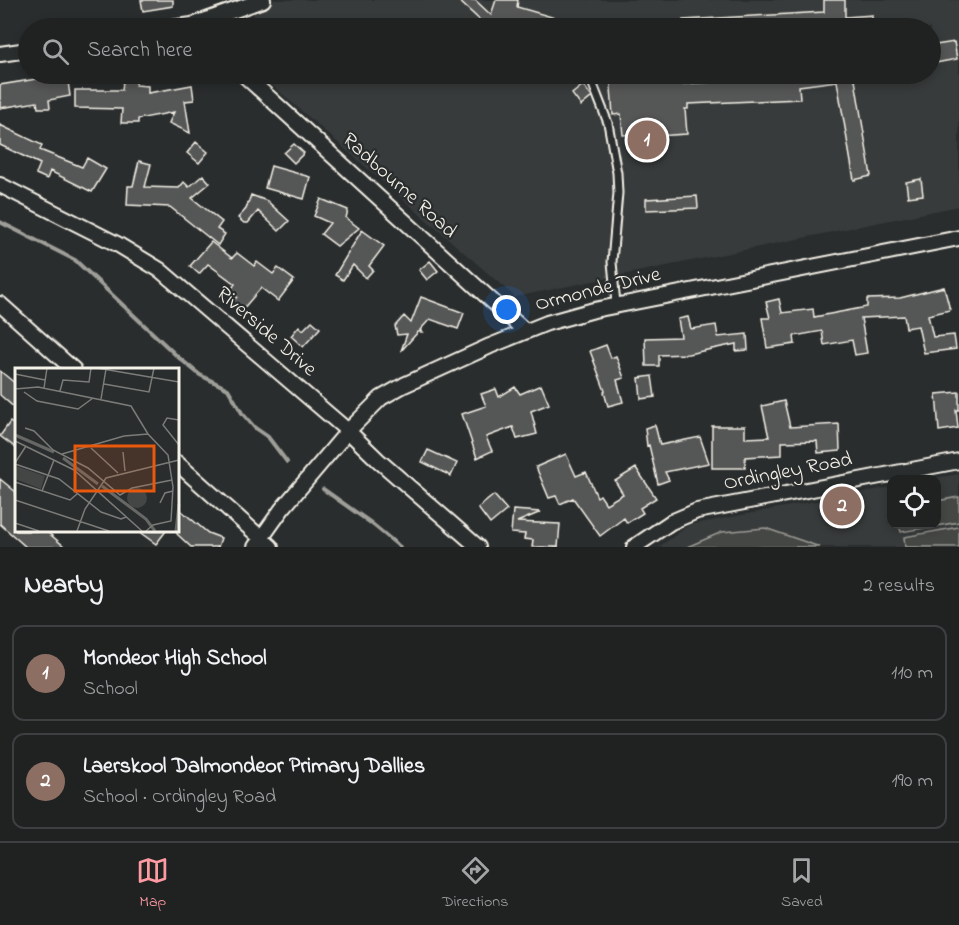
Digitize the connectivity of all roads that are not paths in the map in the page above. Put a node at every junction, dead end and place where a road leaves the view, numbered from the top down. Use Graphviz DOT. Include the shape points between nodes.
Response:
graph roads {
  1 [pos="262,0"];
  2 [pos="217,18"];
  3 [pos="18,51"];
  4 [pos="0,54"];
  5 [pos="254,84"];
  6 [pos="593,84"];
  7 [pos="0,185"];
  8 [pos="959,238"];
  9 [pos="0,304"];
  10 [pos="616,304"];
  11 [pos="525,331"];
  12 [pos="72,368"];
  13 [pos="348,431"];
  14 [pos="959,461"];
  15 [pos="178,464"];
  16 [pos="262,544"];
  17 [pos="478,547"];
  18 [pos="634,547"];
  1 -- 2 [label="street"];
  3 -- 4 [label="street"];
  5 -- 11 [label="street, Radbourne Road"];
  6 -- 10 [label="lane" via="608,123 617,173 612,262"];
  7 -- 13 [label="street, Riverside Drive" via="160,270"];
  8 -- 10 [label="street, Ormonde Drive"];
  9 -- 12 [label="street"];
  10 -- 11 [label="street, Ormonde Drive"];
  11 -- 13 [label="street, Ormonde Drive" via="391,392"];
  13 -- 16 [label="street, Ormonde Drive"];
  13 -- 17 [label="street, Riverside Drive"];
  14 -- 18 [label="street, Ordingley Road" via="697,511 671,522"];
  15 -- 16 [label="street"];
}
